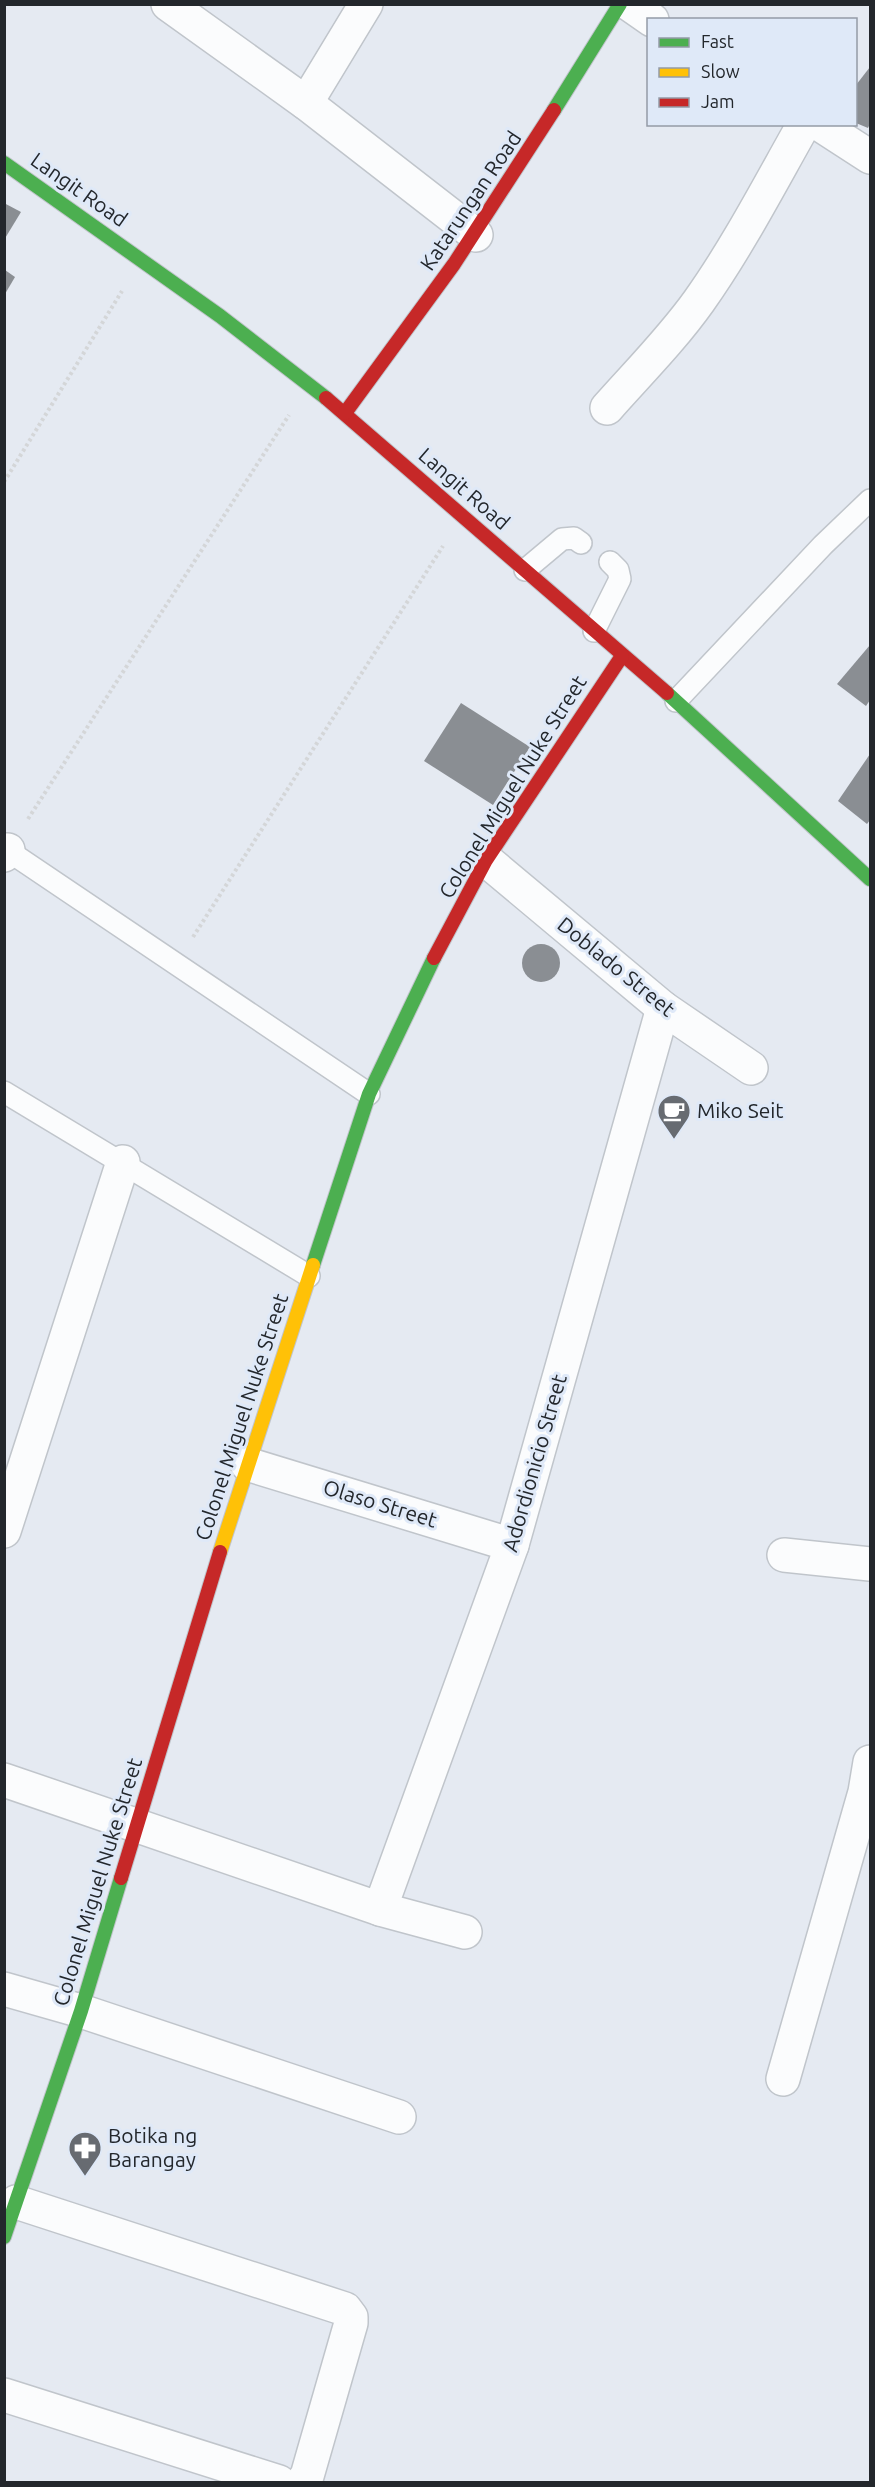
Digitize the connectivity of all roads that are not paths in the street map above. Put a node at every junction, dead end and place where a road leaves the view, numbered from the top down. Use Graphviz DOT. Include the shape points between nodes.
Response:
graph roads {
  1 [pos="168,4"];
  2 [pos="366,4"];
  3 [pos="620,4"];
  4 [pos="629,4"];
  5 [pos="649,18"];
  6 [pos="306,103"];
  7 [pos="803,126"];
  8 [pos="822,126"];
  9 [pos="870,157"];
  10 [pos="4,163"];
  11 [pos="476,235"];
  12 [pos="607,408"];
  13 [pos="345,413"];
  14 [pos="870,500"];
  15 [pos="581,543"];
  16 [pos="610,562"];
  17 [pos="525,570"];
  18 [pos="594,631"];
  19 [pos="622,656"];
  20 [pos="676,702"];
  21 [pos="6,851"];
  22 [pos="486,860"];
  23 [pos="870,879"];
  24 [pos="663,1008"];
  25 [pos="751,1068"];
  26 [pos="4,1092"];
  27 [pos="369,1094"];
  28 [pos="123,1162"];
  29 [pos="309,1276"];
  30 [pos="247,1464"];
  31 [pos="4,1531"];
  32 [pos="512,1545"];
  33 [pos="784,1555"];
  34 [pos="870,1564"];
  35 [pos="870,1762"];
  36 [pos="4,1780"];
  37 [pos="136,1826"];
  38 [pos="380,1910"];
  39 [pos="465,1932"];
  40 [pos="4,1989"];
  41 [pos="81,2011"];
  42 [pos="783,2079"];
  43 [pos="399,2117"];
  44 [pos="16,2202"];
  45 [pos="5,2235"];
  46 [pos="4,2395"];
  47 [pos="279,2482"];
  48 [pos="302,2482"];
  1 -- 6 [label="street"];
  2 -- 6 [label="street"];
  3 -- 11 [label="street, Katarungan Road"];
  4 -- 5 [label="street"];
  6 -- 11 [label="street"];
  7 -- 12 [label="street" via="699,301"];
  8 -- 9 [label="street"];
  10 -- 13 [label="street, Langit Road"];
  11 -- 13 [label="street, Katarungan Road"];
  13 -- 17 [label="street, Langit Road"];
  14 -- 20 [label="lane"];
  15 -- 17 [label="lane" via="574,538 562,539"];
  16 -- 18 [label="lane" via="620,579"];
  17 -- 18 [label="street, Langit Road"];
  18 -- 19 [label="street, Langit Road"];
  19 -- 20 [label="street, Langit Road"];
  19 -- 22 [label="street, Colonel Miguel Nuke Street"];
  20 -- 23 [label="street, Langit Road"];
  21 -- 27 [label="lane"];
  22 -- 24 [label="street, Doblado Street"];
  22 -- 27 [label="street, Colonel Miguel Nuke Street" via="424,976"];
  24 -- 25 [label="street, Doblado Street"];
  24 -- 32 [label="street, Adordionicio Street"];
  26 -- 28 [label="lane"];
  27 -- 29 [label="street, Colonel Miguel Nuke Street"];
  28 -- 29 [label="lane"];
  28 -- 31 [label="street"];
  29 -- 30 [label="street, Colonel Miguel Nuke Street"];
  30 -- 32 [label="street, Olaso Street"];
  30 -- 37 [label="street, Colonel Miguel Nuke Street"];
  32 -- 38 [label="street, Adordionicio Street"];
  33 -- 34 [label="street"];
  35 -- 42 [label="street"];
  36 -- 37 [label="street"];
  37 -- 38 [label="street"];
  37 -- 41 [label="street, Colonel Miguel Nuke Street"];
  38 -- 39 [label="street"];
  40 -- 41 [label="street"];
  41 -- 43 [label="street"];
  41 -- 44 [label="street, Colonel Miguel Nuke Street"];
  44 -- 45 [label="street, Colonel Miguel Nuke Street"];
  44 -- 48 [label="street" via="345,2309 351,2323 307,2476"];
  46 -- 47 [label="street"];
}
